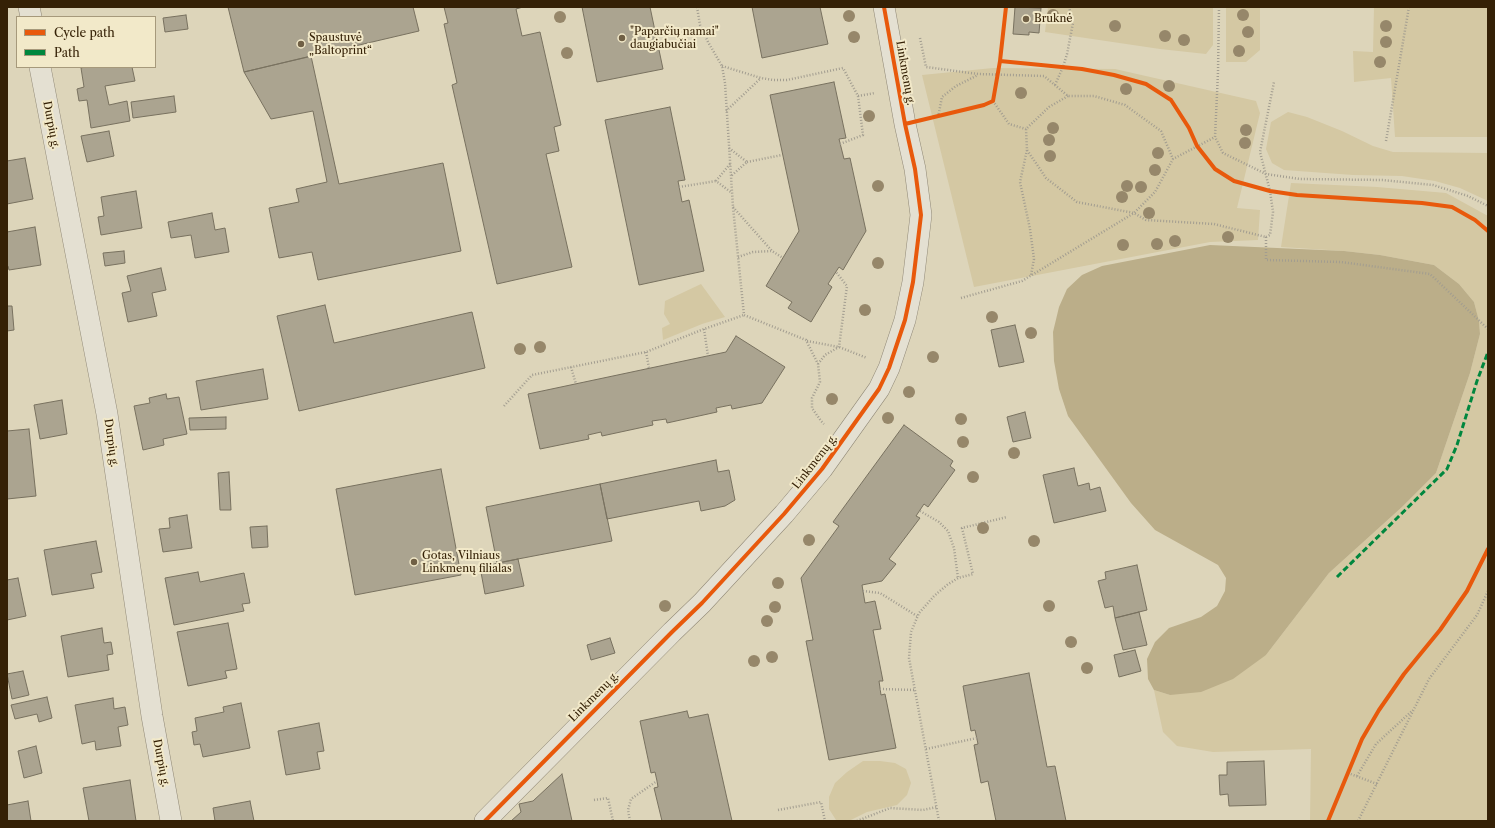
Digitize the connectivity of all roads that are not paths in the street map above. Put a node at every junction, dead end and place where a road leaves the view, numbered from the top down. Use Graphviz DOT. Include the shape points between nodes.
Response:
graph roads {
  1 [pos="884,7"];
  2 [pos="40,68"];
  3 [pos="172,821"];
  4 [pos="485,821"];
  1 -- 4 [label="street, Linkmenų g." via="915,169 921,215 913,282 905,320 889,368 879,388 822,469 746,557"];
  2 -- 3 [label="street, Durpių g." via="106,414 152,716"];
}
